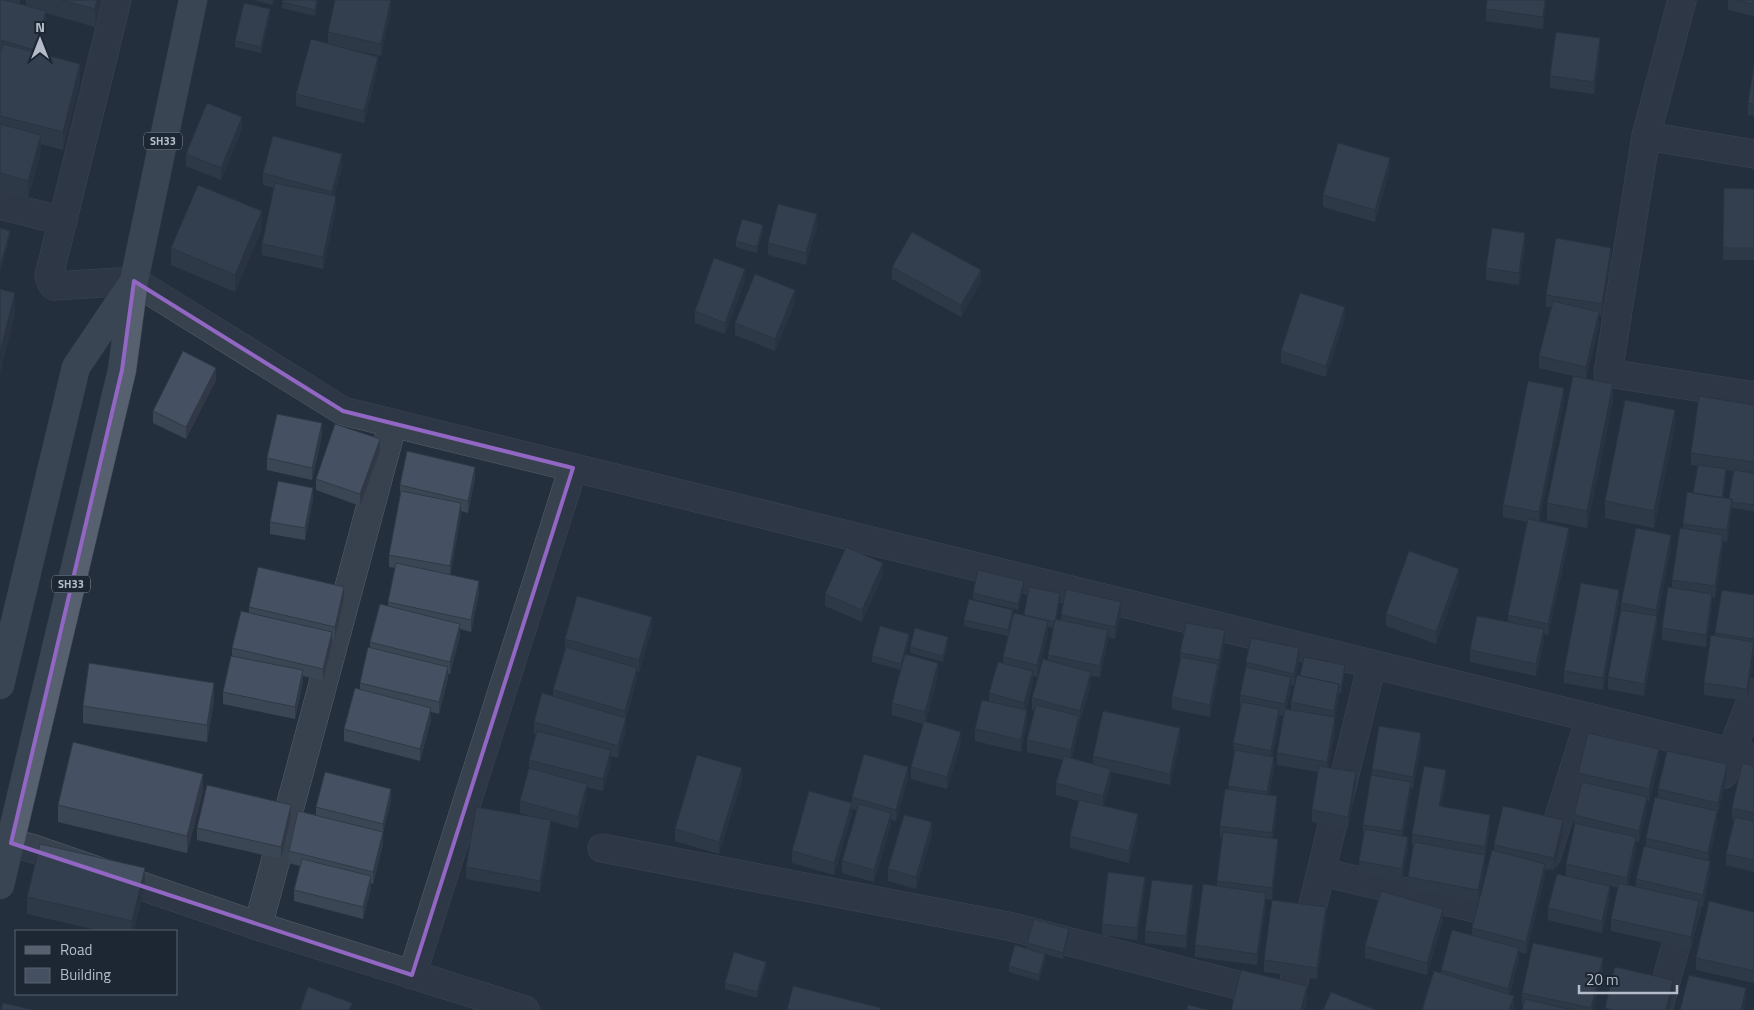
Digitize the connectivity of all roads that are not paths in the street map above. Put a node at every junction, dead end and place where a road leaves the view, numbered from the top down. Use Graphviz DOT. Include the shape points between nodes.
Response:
graph roads {
  1 [pos="117,0"];
  2 [pos="193,0"];
  3 [pos="1682,0"];
  4 [pos="1646,136"];
  5 [pos="1754,154"];
  6 [pos="0,205"];
  7 [pos="63,221"];
  8 [pos="134,281"];
  9 [pos="1754,396"];
  10 [pos="393,423"];
  11 [pos="573,468"];
  12 [pos="1372,664"];
  13 [pos="0,686"];
  14 [pos="1754,693"];
  15 [pos="1590,718"];
  16 [pos="1742,755"];
  17 [pos="1717,800"];
  18 [pos="10,843"];
  19 [pos="602,848"];
  20 [pos="1322,872"];
  21 [pos="1541,875"];
  22 [pos="0,885"];
  23 [pos="1693,886"];
  24 [pos="1527,921"];
  25 [pos="258,926"];
  26 [pos="412,975"];
  27 [pos="1289,1004"];
  28 [pos="525,1010"];
  29 [pos="1658,1010"];
  1 -- 7 [label="street"];
  2 -- 8 [label="main road, SH33"];
  3 -- 4 [label="street"];
  4 -- 5 [label="street"];
  4 -- 9 [label="street" via="1608,373"];
  6 -- 7 [label="street"];
  7 -- 8 [label="street" via="49,276 54,286"];
  8 -- 10 [label="street" via="343,411"];
  8 -- 13 [label="main road, SH33" via="76,367"];
  8 -- 18 [label="main road, SH33" via="122,370"];
  10 -- 11 [label="street"];
  10 -- 25 [label="street"];
  11 -- 12 [label="street"];
  11 -- 26 [label="street"];
  12 -- 15 [label="street"];
  12 -- 20 [label="street"];
  14 -- 16 [label="street"];
  15 -- 16 [label="street"];
  15 -- 21 [label="street"];
  16 -- 17 [label="street"];
  18 -- 22 [label="main road, SH33"];
  18 -- 25 [label="street"];
  19 -- 27 [label="street" via="1008,926"];
  20 -- 24 [label="street"];
  20 -- 27 [label="street"];
  23 -- 29 [label="street"];
  25 -- 26 [label="street"];
  26 -- 28 [label="street"];
}
